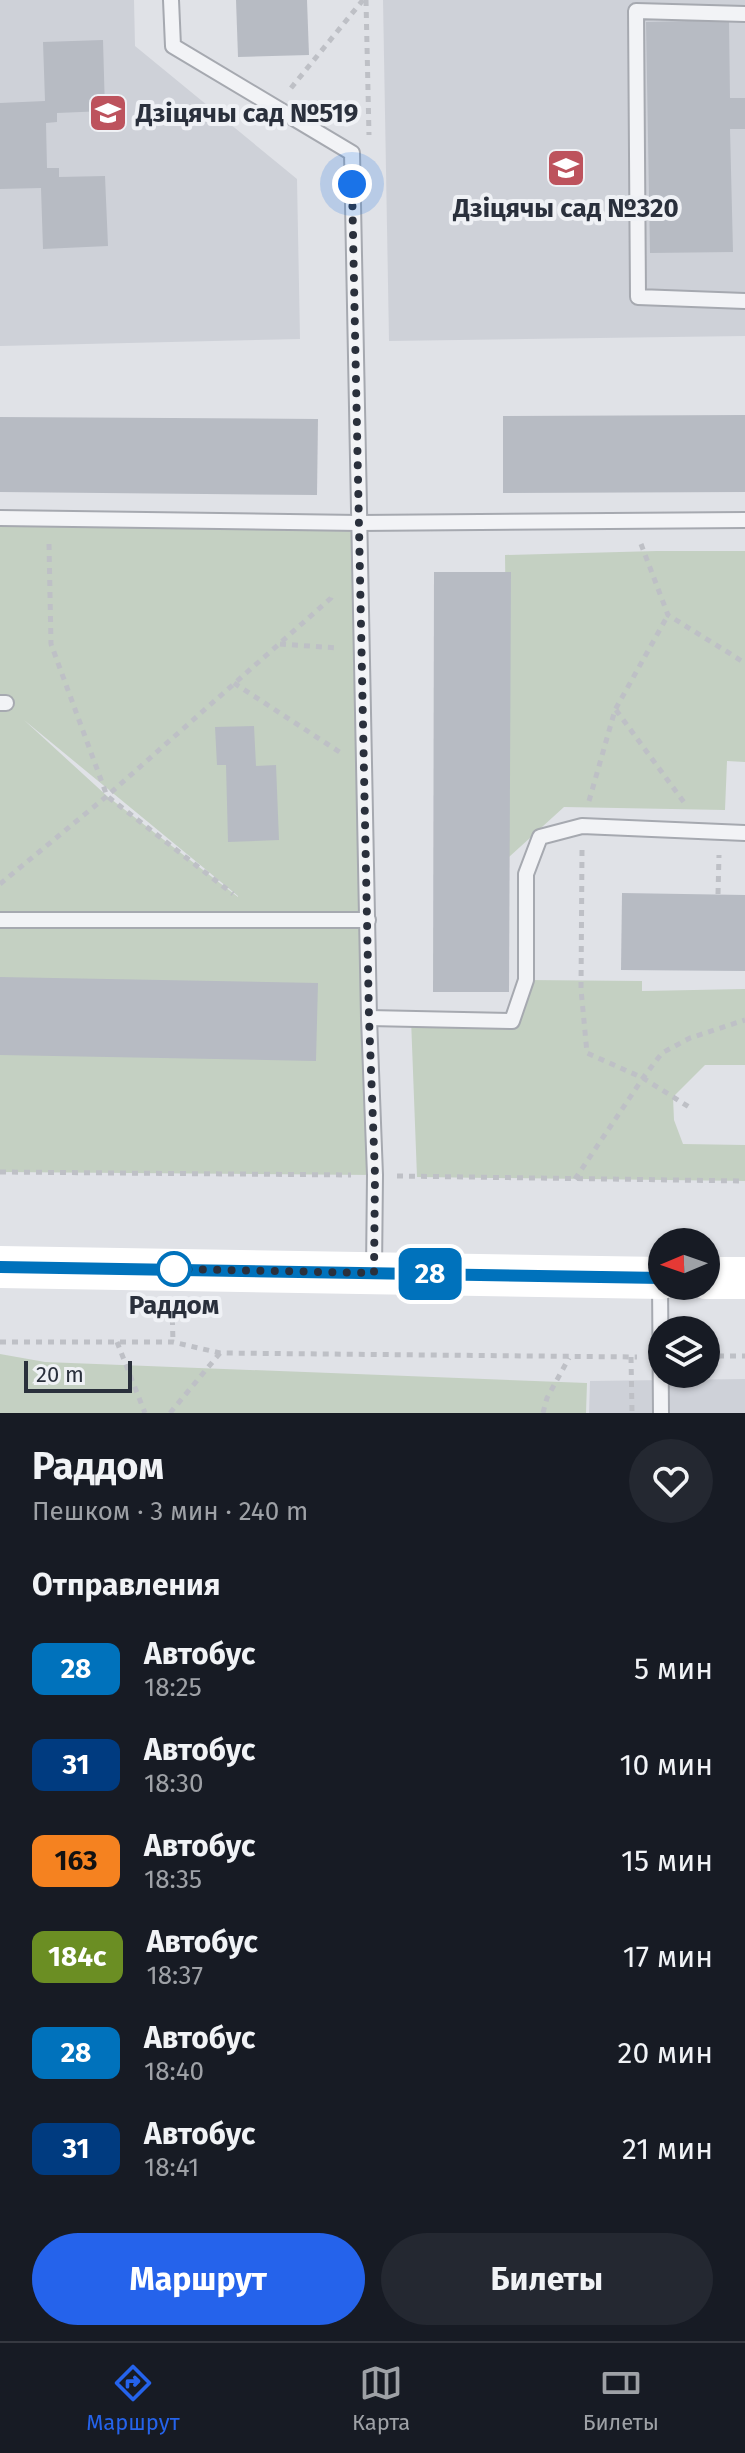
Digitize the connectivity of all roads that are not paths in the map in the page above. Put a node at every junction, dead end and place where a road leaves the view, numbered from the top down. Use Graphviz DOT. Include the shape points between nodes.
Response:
graph roads {
  1 [pos="171,0"];
  2 [pos="745,14"];
  3 [pos="745,301"];
  4 [pos="0,518"];
  5 [pos="745,520"];
  6 [pos="359,523"];
  7 [pos="745,833"];
  8 [pos="0,920"];
  9 [pos="368,920"];
  10 [pos="369,1018"];
  11 [pos="0,1267"];
  12 [pos="374,1273"];
  13 [pos="648,1278"];
  14 [pos="720,1278"];
  15 [pos="745,1278"];
  16 [pos="661,1388"];
  17 [pos="661,1413"];
  1 -- 6 [label="lane" via="173,46 352,153"];
  2 -- 3 [label="lane" via="636,11 638,297"];
  4 -- 6 [label="lane"];
  5 -- 6 [label="lane"];
  6 -- 9 [label="lane"];
  7 -- 10 [label="lane" via="582,826 540,837 526,874 526,980 512,1021"];
  8 -- 9 [label="lane"];
  9 -- 10 [label="lane"];
  10 -- 12 [label="lane"];
  11 -- 12 [label="main road"];
  12 -- 13 [label="main road"];
  14 -- 15 [label="main road"];
  16 -- 17 [label="lane"];
}
